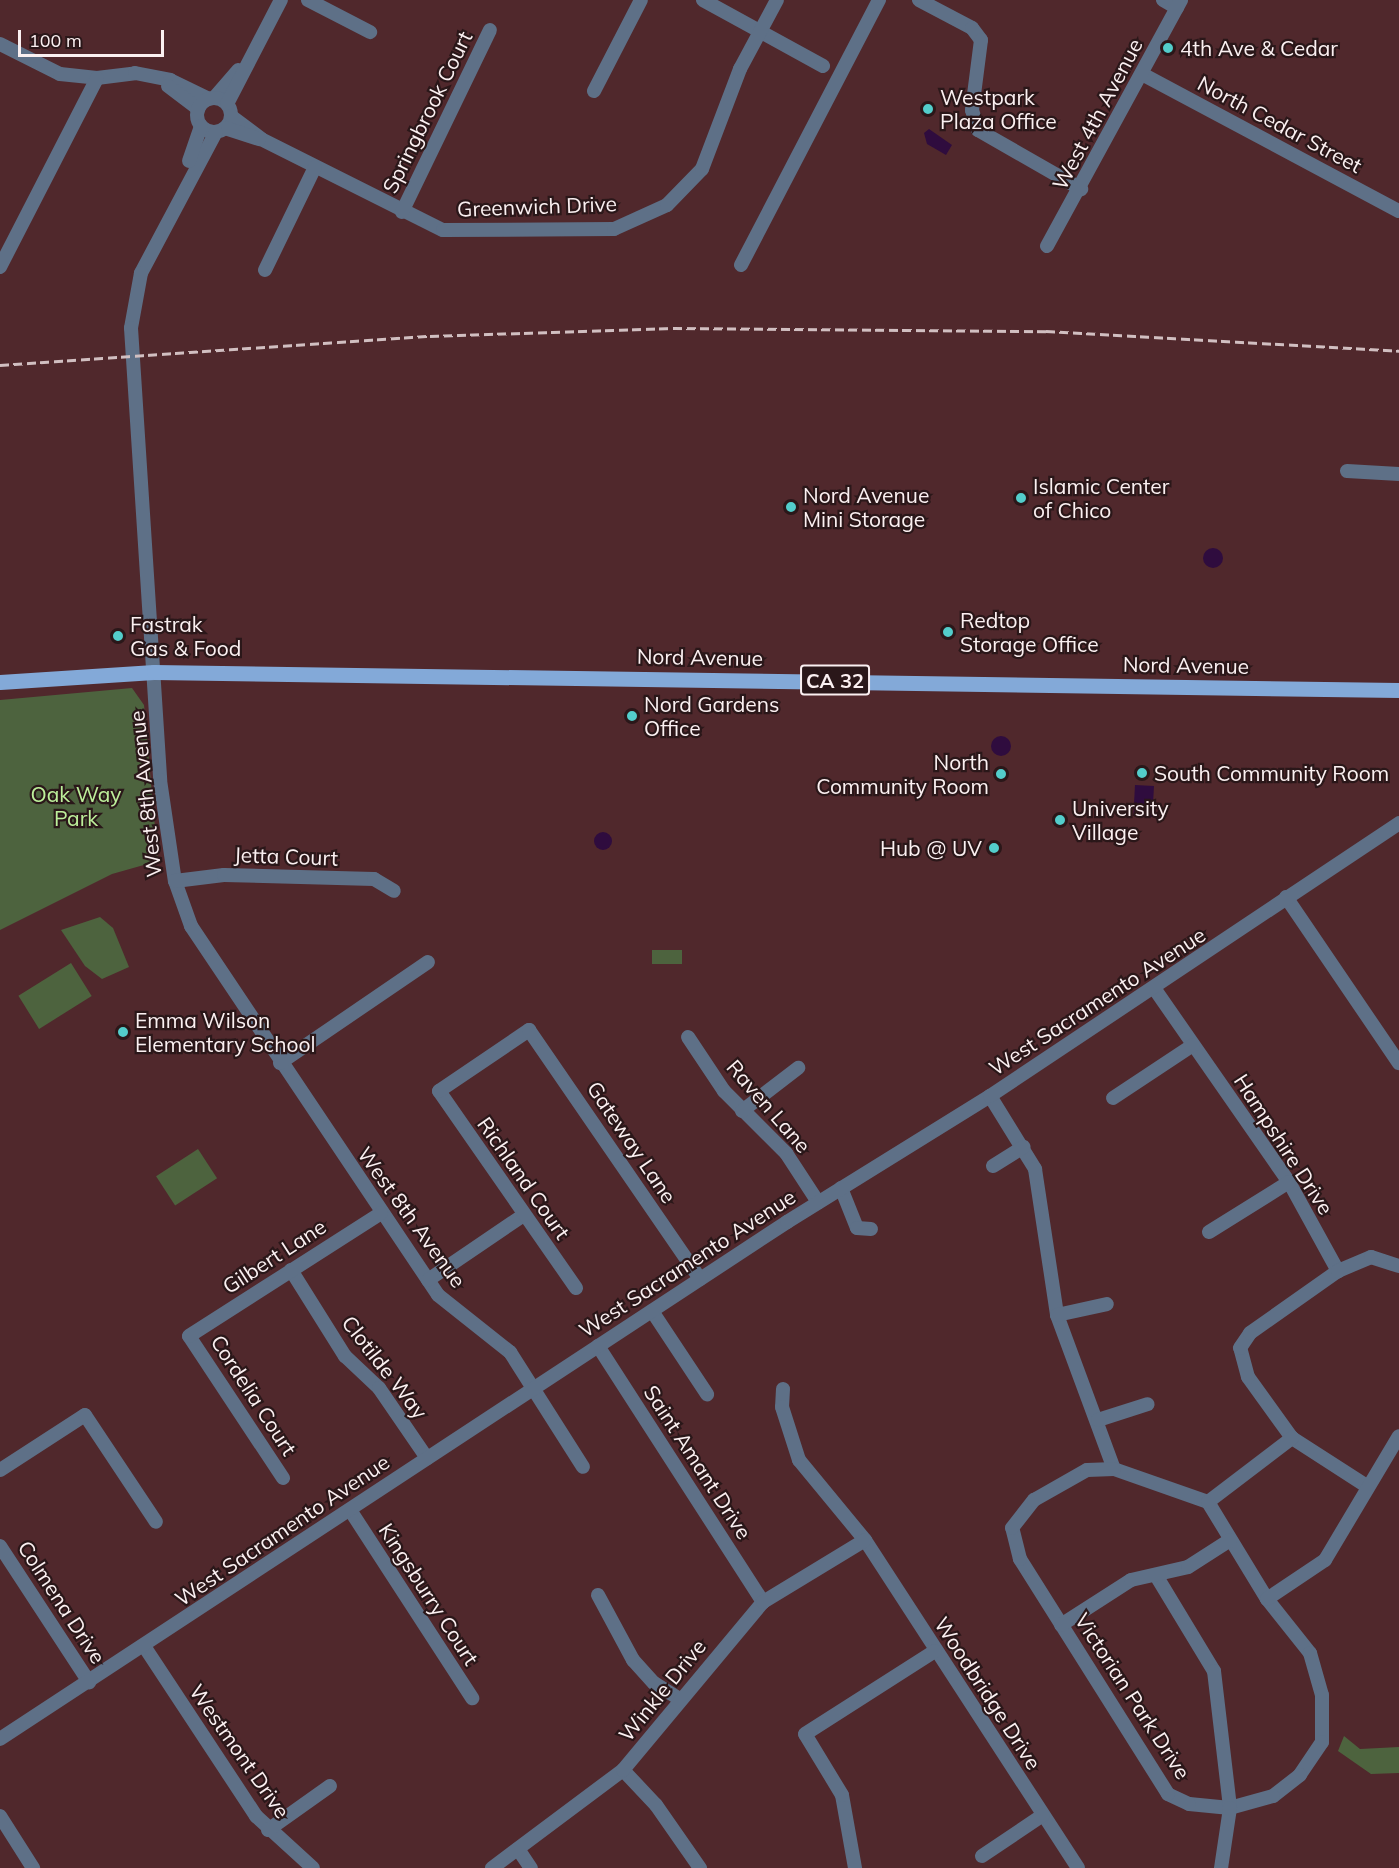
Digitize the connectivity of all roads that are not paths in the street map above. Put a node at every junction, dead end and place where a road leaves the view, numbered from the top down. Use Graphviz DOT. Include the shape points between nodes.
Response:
graph roads {
  1 [pos="281,0"];
  2 [pos="308,0"];
  3 [pos="641,0"];
  4 [pos="703,0"];
  5 [pos="777,0"];
  6 [pos="879,0"];
  7 [pos="919,0"];
  8 [pos="1163,0"];
  9 [pos="1179,4"];
  10 [pos="490,30"];
  11 [pos="759,31"];
  12 [pos="370,32"];
  13 [pos="4,45"];
  14 [pos="255,50"];
  15 [pos="0,60"];
  16 [pos="823,66"];
  17 [pos="1142,74"];
  18 [pos="97,78"];
  19 [pos="161,78"];
  20 [pos="594,91"];
  21 [pos="211,98"];
  22 [pos="198,109"];
  23 [pos="225,120"];
  24 [pos="201,126"];
  25 [pos="315,167"];
  26 [pos="1081,189"];
  27 [pos="180,192"];
  28 [pos="1399,211"];
  29 [pos="402,212"];
  30 [pos="1047,246"];
  31 [pos="741,265"];
  32 [pos="0,267"];
  33 [pos="265,270"];
  34 [pos="1347,471"];
  35 [pos="1399,474"];
  36 [pos="154,672"];
  37 [pos="0,682"];
  38 [pos="1399,690"];
  39 [pos="1399,823"];
  40 [pos="175,881"];
  41 [pos="394,891"];
  42 [pos="1286,897"];
  43 [pos="428,962"];
  44 [pos="1154,988"];
  45 [pos="688,1037"];
  46 [pos="1193,1046"];
  47 [pos="280,1063"];
  48 [pos="1399,1064"];
  49 [pos="798,1068"];
  50 [pos="439,1091"];
  51 [pos="990,1096"];
  52 [pos="1113,1098"];
  53 [pos="742,1111"];
  54 [pos="1024,1147"];
  55 [pos="993,1166"];
  56 [pos="1289,1182"];
  57 [pos="841,1188"];
  58 [pos="818,1202"];
  59 [pos="381,1213"];
  60 [pos="522,1216"];
  61 [pos="871,1229"];
  62 [pos="1209,1232"];
  63 [pos="1399,1266"];
  64 [pos="291,1270"];
  65 [pos="1338,1271"];
  66 [pos="700,1279"];
  67 [pos="428,1280"];
  68 [pos="576,1288"];
  69 [pos="1107,1304"];
  70 [pos="652,1311"];
  71 [pos="1057,1315"];
  72 [pos="189,1335"];
  73 [pos="598,1346"];
  74 [pos="536,1389"];
  75 [pos="783,1389"];
  76 [pos="707,1394"];
  77 [pos="1148,1404"];
  78 [pos="1098,1420"];
  79 [pos="1399,1436"];
  80 [pos="1293,1438"];
  81 [pos="428,1458"];
  82 [pos="583,1467"];
  83 [pos="1114,1468"];
  84 [pos="0,1470"];
  85 [pos="283,1478"];
  86 [pos="1365,1485"];
  87 [pos="1208,1502"];
  88 [pos="352,1513"];
  89 [pos="156,1522"];
  90 [pos="865,1540"];
  91 [pos="1230,1540"];
  92 [pos="0,1546"];
  93 [pos="1157,1577"];
  94 [pos="598,1595"];
  95 [pos="1268,1599"];
  96 [pos="763,1602"];
  97 [pos="1061,1625"];
  98 [pos="144,1646"];
  99 [pos="935,1651"];
  100 [pos="89,1682"];
  101 [pos="472,1698"];
  102 [pos="680,1699"];
  103 [pos="0,1739"];
  104 [pos="622,1770"];
  105 [pos="330,1786"];
  106 [pos="1230,1808"];
  107 [pos="1043,1815"];
  108 [pos="0,1816"];
  109 [pos="268,1830"];
  110 [pos="518,1849"];
  111 [pos="982,1856"];
  112 [pos="33,1868"];
  113 [pos="314,1868"];
  114 [pos="492,1868"];
  115 [pos="531,1868"];
  116 [pos="700,1868"];
  117 [pos="855,1868"];
  118 [pos="1078,1868"];
  119 [pos="1221,1868"];
  1 -- 14 [label="street, West 8th Avenue"];
  2 -- 12 [label="street"];
  3 -- 20 [label="street"];
  4 -- 11 [label="street"];
  5 -- 11 [label="street, Greenwich Drive"];
  6 -- 31 [label="street"];
  7 -- 26 [label="street" via="972,28 981,40 972,110 978,130"];
  8 -- 9 [label="street"];
  9 -- 17 [label="street, West 4th Avenue"];
  10 -- 29 [label="street, Springbrook Court"];
  11 -- 16 [label="street"];
  11 -- 29 [label="street, Greenwich Drive" via="702,169 667,205 641,220 614,229 443,230"];
  13 -- 15 [label="street"];
  13 -- 18 [label="street" via="60,74"];
  14 -- 21 [label="street, West 8th Avenue"];
  14 -- 23 [label="street, West 8th Avenue"];
  17 -- 26 [label="street, West 4th Avenue"];
  17 -- 28 [label="street, North Cedar Street"];
  18 -- 19 [label="street" via="135,73"];
  18 -- 32 [label="street"];
  19 -- 21 [label="street"];
  19 -- 22 [label="street"];
  21 -- 22 [label="street, West 8th Avenue"];
  21 -- 23 [label="street"];
  22 -- 24 [label="street"];
  23 -- 24 [label="street"];
  23 -- 25 [label="street, Greenwich Drive"];
  23 -- 27 [label="street, West 8th Avenue"];
  24 -- 27 [label="street, West 8th Avenue"];
  25 -- 29 [label="street, Greenwich Drive"];
  25 -- 33 [label="street"];
  26 -- 30 [label="street, West 4th Avenue"];
  27 -- 36 [label="street, West 8th Avenue" via="141,273 131,328"];
  34 -- 35 [label="street"];
  36 -- 37 [label="main road, Nord Avenue / CA 32"];
  36 -- 38 [label="main road, Nord Avenue / CA 32"];
  36 -- 40 [label="street, West 8th Avenue" via="160,780"];
  39 -- 42 [label="street, West Sacramento Avenue"];
  40 -- 41 [label="street, Jetta Court" via="224,875 374,879"];
  40 -- 47 [label="street, West 8th Avenue" via="192,926"];
  42 -- 44 [label="street, West Sacramento Avenue"];
  42 -- 48 [label="street"];
  43 -- 47 [label="street"];
  44 -- 46 [label="street, Hampshire Drive"];
  44 -- 51 [label="street, West Sacramento Avenue"];
  45 -- 53 [label="street, Raven Lane"];
  46 -- 52 [label="street"];
  46 -- 56 [label="street, Hampshire Drive"];
  47 -- 59 [label="street, West 8th Avenue"];
  49 -- 53 [label="street"];
  50 -- 60 [label="street, Richland Court"];
  50 -- 66 [label="street, Gateway Lane" via="529,1030"];
  51 -- 54 [label="street"];
  51 -- 57 [label="street, West Sacramento Avenue"];
  53 -- 58 [label="street, Raven Lane" via="786,1153"];
  54 -- 55 [label="street"];
  54 -- 71 [label="street" via="1035,1169"];
  56 -- 62 [label="street"];
  56 -- 65 [label="street, Hampshire Drive"];
  57 -- 58 [label="street, West Sacramento Avenue"];
  57 -- 61 [label="street" via="857,1228"];
  58 -- 66 [label="street, West Sacramento Avenue"];
  59 -- 64 [label="street, Gilbert Lane"];
  59 -- 67 [label="street, West 8th Avenue"];
  60 -- 67 [label="street"];
  60 -- 68 [label="street, Richland Court"];
  63 -- 65 [label="street" via="1371,1257"];
  64 -- 72 [label="street, Gilbert Lane"];
  64 -- 81 [label="street, Clotilde Way" via="345,1356 379,1388"];
  65 -- 80 [label="street" via="1251,1333 1240,1348 1248,1377"];
  66 -- 70 [label="street, West Sacramento Avenue"];
  67 -- 74 [label="street, West 8th Avenue" via="438,1295 510,1352"];
  69 -- 71 [label="street"];
  70 -- 73 [label="street, West Sacramento Avenue"];
  70 -- 76 [label="street"];
  71 -- 78 [label="street"];
  72 -- 85 [label="street, Cordelia Court"];
  73 -- 74 [label="street, West Sacramento Avenue"];
  73 -- 96 [label="street, Saint Amant Drive"];
  74 -- 81 [label="street, West Sacramento Avenue"];
  74 -- 82 [label="street, West 8th Avenue"];
  75 -- 90 [label="street, Woodbridge Drive" via="782,1407 799,1460"];
  77 -- 78 [label="street"];
  78 -- 83 [label="street"];
  79 -- 86 [label="street"];
  80 -- 86 [label="street"];
  80 -- 87 [label="street"];
  81 -- 88 [label="street, West Sacramento Avenue"];
  83 -- 87 [label="street, Victorian Park Drive"];
  83 -- 97 [label="street, Victorian Park Drive" via="1087,1470 1034,1500 1012,1528 1020,1559"];
  84 -- 89 [label="street" via="85,1415"];
  86 -- 95 [label="street" via="1324,1560"];
  87 -- 91 [label="street, Victorian Park Drive"];
  88 -- 98 [label="street, West Sacramento Avenue"];
  88 -- 101 [label="street, Kingsburry Court"];
  90 -- 96 [label="street, Winkle Drive"];
  90 -- 99 [label="street, Woodbridge Drive"];
  91 -- 93 [label="street" via="1188,1567"];
  91 -- 95 [label="street, Victorian Park Drive"];
  92 -- 100 [label="street, Colmena Drive"];
  93 -- 97 [label="street" via="1131,1580"];
  93 -- 106 [label="street" via="1214,1671"];
  94 -- 102 [label="street" via="633,1660"];
  95 -- 106 [label="street, Victorian Park Drive" via="1310,1653 1323,1695 1322,1742 1300,1775 1273,1796"];
  96 -- 102 [label="street, Winkle Drive"];
  97 -- 106 [label="street, Victorian Park Drive" via="1168,1794 1189,1804"];
  98 -- 100 [label="street, West Sacramento Avenue"];
  98 -- 109 [label="street, Westmont Drive"];
  99 -- 107 [label="street, Woodbridge Drive"];
  99 -- 117 [label="street" via="805,1734 842,1795"];
  100 -- 103 [label="street, West Sacramento Avenue"];
  102 -- 104 [label="street, Winkle Drive"];
  104 -- 110 [label="street, Winkle Drive"];
  104 -- 116 [label="street" via="662,1813"];
  105 -- 109 [label="street"];
  106 -- 119 [label="street"];
  107 -- 111 [label="street"];
  107 -- 118 [label="street, Woodbridge Drive"];
  108 -- 112 [label="street"];
  109 -- 113 [label="street, Westmont Drive"];
  110 -- 114 [label="street, Winkle Drive"];
  110 -- 115 [label="street"];
}
